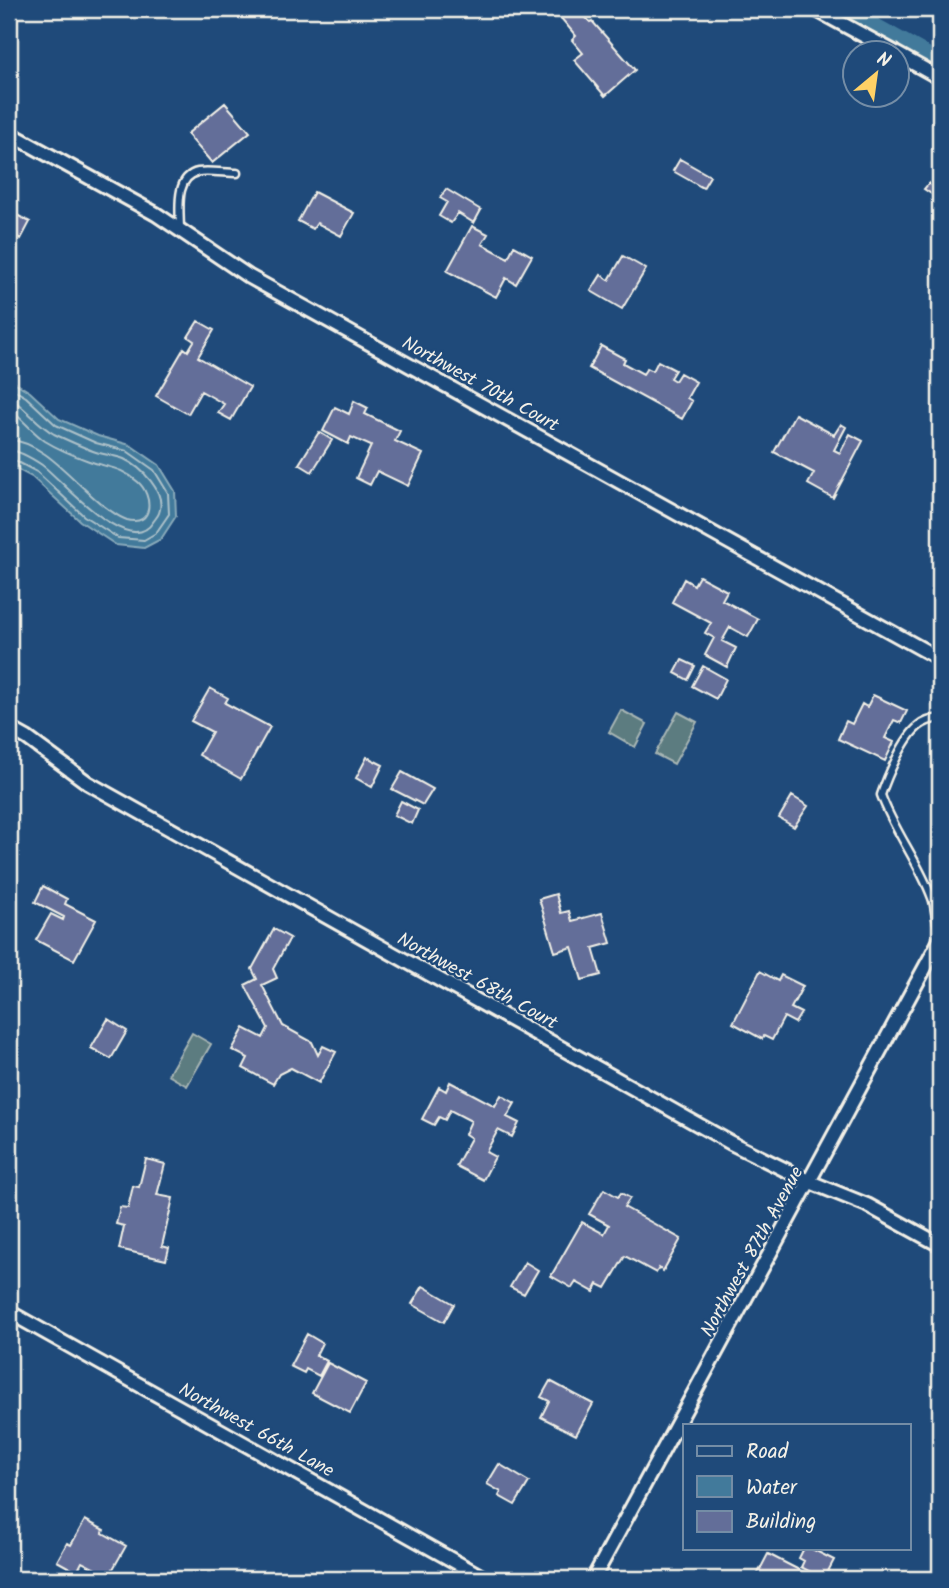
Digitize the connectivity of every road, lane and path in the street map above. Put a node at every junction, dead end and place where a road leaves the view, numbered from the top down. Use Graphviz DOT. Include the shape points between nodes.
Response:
graph roads {
  1 [pos="815,9"];
  2 [pos="868,38"];
  3 [pos="911,62"];
  4 [pos="940,78"];
  5 [pos="9,133"];
  6 [pos="237,173"];
  7 [pos="180,230"];
  8 [pos="940,659"];
  9 [pos="940,718"];
  10 [pos="9,728"];
  11 [pos="940,929"];
  12 [pos="940,940"];
  13 [pos="810,1182"];
  14 [pos="940,1245"];
  15 [pos="9,1312"];
  16 [pos="486,1579"];
  17 [pos="593,1579"];
  1 -- 2 [label="street"];
  3 -- 4 [label="street"];
  5 -- 7 [label="street, Northwest 70th Court"];
  6 -- 7 [label="lane" via="199,172 189,177 182,185"];
  7 -- 8 [label="street, Northwest 70th Court" via="248,276"];
  9 -- 11 [label="lane" via="920,725 911,734 881,795 933,899"];
  10 -- 13 [label="street, Northwest 68th Court" via="88,783 731,1143"];
  12 -- 13 [label="street, Northwest 87th Avenue"];
  13 -- 14 [label="street, Northwest 68th Court" via="867,1205"];
  13 -- 17 [label="street, Northwest 87th Avenue"];
  15 -- 16 [label="street, Northwest 66th Lane"];
}
